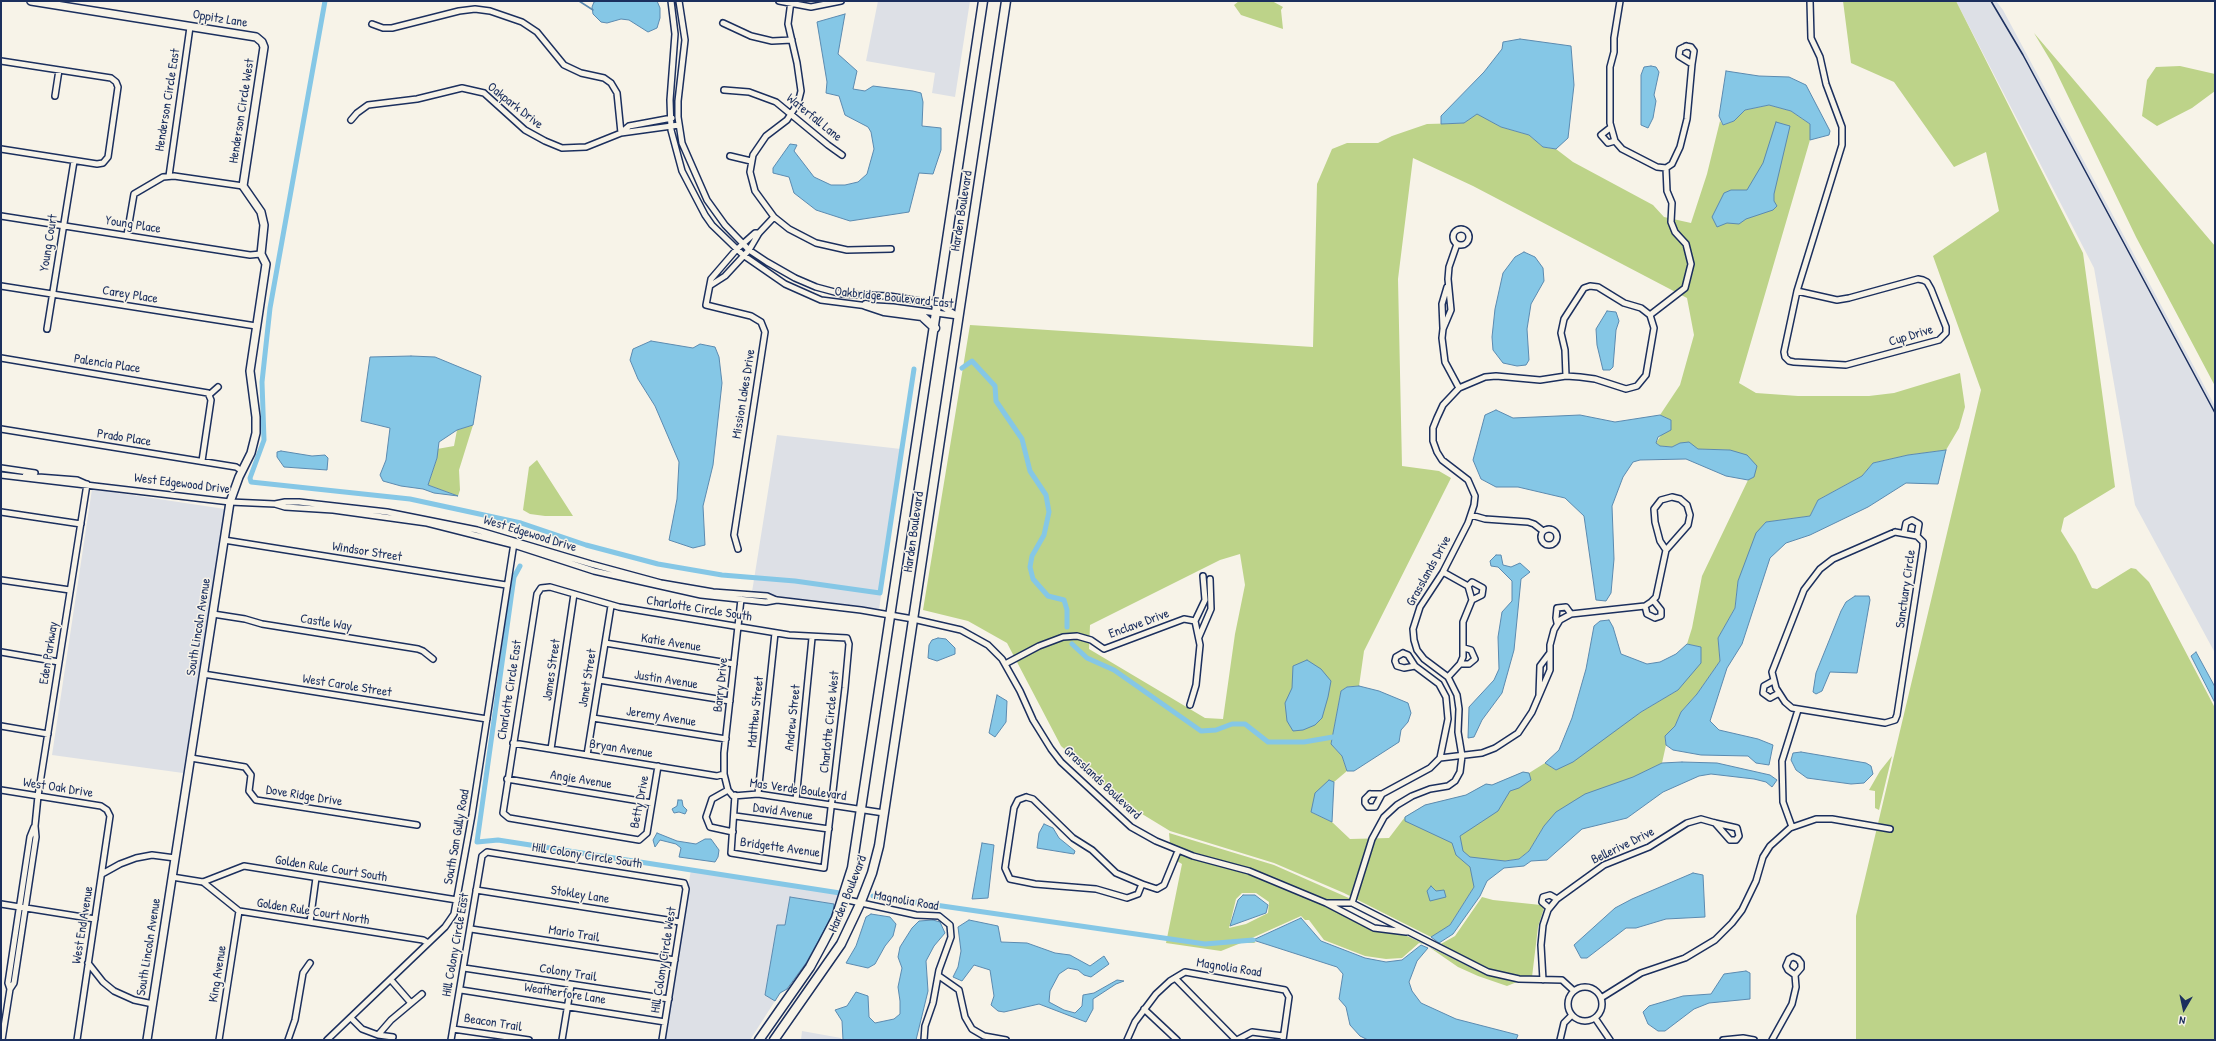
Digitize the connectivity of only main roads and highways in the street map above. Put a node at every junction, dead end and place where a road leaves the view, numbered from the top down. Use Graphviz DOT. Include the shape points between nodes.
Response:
graph roads {
  1 [pos="983,1"];
  2 [pos="1006,1"];
  3 [pos="866,305"];
  4 [pos="935,328"];
  5 [pos="759,1040"];
  6 [pos="774,1040"];
  1 -- 4 [label="main road, Harden Boulevard"];
  2 -- 6 [label="main road, Harden Boulevard" via="884,814 874,866 841,944"];
  3 -- 4 [label="main road" via="884,311 922,316"];
  4 -- 5 [label="main road, Harden Boulevard" via="852,868 836,918 810,966"];
}
